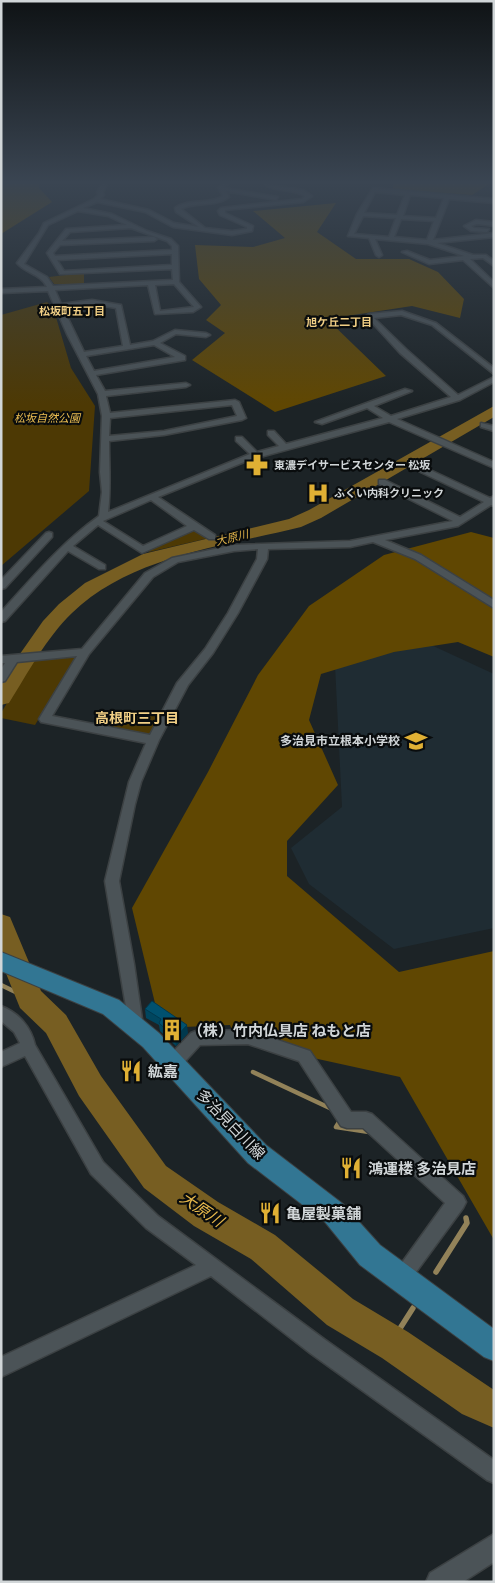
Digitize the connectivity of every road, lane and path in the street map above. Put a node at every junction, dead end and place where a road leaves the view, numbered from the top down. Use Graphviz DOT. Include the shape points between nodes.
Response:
graph roads {
  1 [pos="24,258"];
  2 [pos="52,258"];
  3 [pos="175,258"];
  4 [pos="420,258"];
  5 [pos="465,258"];
  6 [pos="176,267"];
  7 [pos="89,271"];
  8 [pos="176,282"];
  9 [pos="151,284"];
  10 [pos="91,286"];
  11 [pos="494,286"];
  12 [pos="50,288"];
  13 [pos="1,291"];
  14 [pos="117,295"];
  15 [pos="58,306"];
  16 [pos="206,335"];
  17 [pos="155,343"];
  18 [pos="128,348"];
  19 [pos="82,355"];
  20 [pos="494,372"];
  21 [pos="91,374"];
  22 [pos="494,379"];
  23 [pos="186,385"];
  24 [pos="408,391"];
  25 [pos="102,394"];
  26 [pos="457,398"];
  27 [pos="368,406"];
  28 [pos="106,416"];
  29 [pos="390,419"];
  30 [pos="319,422"];
  31 [pos="484,425"];
  32 [pos="494,429"];
  33 [pos="271,433"];
  34 [pos="104,439"];
  35 [pos="239,439"];
  36 [pos="284,447"];
  37 [pos="255,455"];
  38 [pos="413,464"];
  39 [pos="494,465"];
  40 [pos="382,482"];
  41 [pos="152,496"];
  42 [pos="493,501"];
  43 [pos="100,519"];
  44 [pos="459,520"];
  45 [pos="194,526"];
  46 [pos="49,535"];
  47 [pos="212,537"];
  48 [pos="373,539"];
  49 [pos="67,546"];
  50 [pos="263,546"];
  51 [pos="102,567"];
  52 [pos="1,587"];
  53 [pos="26,593"];
  54 [pos="494,605"];
  55 [pos="1,619"];
  56 [pos="86,652"];
  57 [pos="7,659"];
  58 [pos="1,678"];
  59 [pos="153,740"];
  60 [pos="1,961"];
  61 [pos="1,1013"];
  62 [pos="135,1026"];
  63 [pos="28,1047"];
  64 [pos="1,1060"];
  65 [pos="173,1063"];
  66 [pos="213,1266"];
  67 [pos="402,1277"];
  68 [pos="494,1347"];
  69 [pos="1,1367"];
  70 [pos="494,1473"];
  71 [pos="494,1547"];
  72 [pos="439,1582"];
  1 -- 12 [label="street" via="20,263 23,267 42,274"];
  2 -- 7 [label="street" via="62,273"];
  3 -- 6 [label="street"];
  4 -- 5 [label="street" via="429,262"];
  5 -- 11 [label="street"];
  6 -- 7 [label="street"];
  6 -- 8 [label="street"];
  7 -- 10 [label="street"];
  8 -- 9 [label="street"];
  8 -- 9 [label="street" via="198,307 157,313"];
  9 -- 14 [label="street"];
  10 -- 12 [label="street"];
  10 -- 14 [label="street"];
  12 -- 13 [label="street"];
  12 -- 15 [label="street"];
  14 -- 15 [label="street"];
  14 -- 18 [label="street"];
  15 -- 19 [label="street"];
  16 -- 17 [label="street" via="174,332"];
  17 -- 18 [label="street"];
  17 -- 21 [label="street" via="182,358"];
  18 -- 19 [label="street"];
  19 -- 21 [label="street"];
  20 -- 26 [label="street" via="434,324 402,314 369,316"];
  21 -- 25 [label="street"];
  22 -- 26 [label="street"];
  23 -- 25 [label="street"];
  24 -- 27 [label="street"];
  25 -- 28 [label="street"];
  26 -- 29 [label="street"];
  27 -- 29 [label="street"];
  27 -- 30 [label="street"];
  28 -- 34 [label="street"];
  28 -- 34 [label="street" via="235,402 242,418 164,433"];
  29 -- 36 [label="street"];
  29 -- 39 [label="street"];
  31 -- 32 [label="street"];
  33 -- 36 [label="street"];
  34 -- 43 [label="street" via="106,492"];
  35 -- 37 [label="street"];
  36 -- 37 [label="street"];
  37 -- 41 [label="street"];
  38 -- 42 [label="street"];
  40 -- 44 [label="street"];
  41 -- 43 [label="street"];
  41 -- 45 [label="street"];
  42 -- 44 [label="street"];
  43 -- 45 [label="street" via="142,550"];
  43 -- 49 [label="street"];
  44 -- 48 [label="street" via="455,524"];
  45 -- 47 [label="street"];
  46 -- 52 [label="street"];
  48 -- 50 [label="street" via="350,544"];
  48 -- 54 [label="street" via="418,557"];
  49 -- 51 [label="street"];
  49 -- 53 [label="street"];
  50 -- 56 [label="street" via="234,548 175,560 150,575"];
  50 -- 59 [label="street" via="262,559 233,613 209,651 183,682"];
  52 -- 53 [label="street"];
  53 -- 55 [label="street"];
  56 -- 57 [label="street"];
  56 -- 59 [label="street" via="46,719"];
  57 -- 58 [label="street"];
  59 -- 62 [label="street" via="129,804 112,881"];
  60 -- 62 [label="main road, 多治見白川線" via="111,1007"];
  61 -- 63 [label="street" via="22,1029"];
  62 -- 65 [label="main road, 多治見白川線"];
  63 -- 64 [label="street"];
  63 -- 66 [label="street" via="97,1168 152,1222"];
  65 -- 67 [label="main road, 多治見白川線" via="257,1154 334,1213 370,1255"];
  65 -- 67 [label="street" via="196,1038 248,1037 304,1056 346,1120 366,1120 458,1202"];
  66 -- 69 [label="street"];
  66 -- 70 [label="street" via="317,1346"];
  67 -- 68 [label="main road, 多治見白川線"];
  71 -- 72 [label="street"];
}
